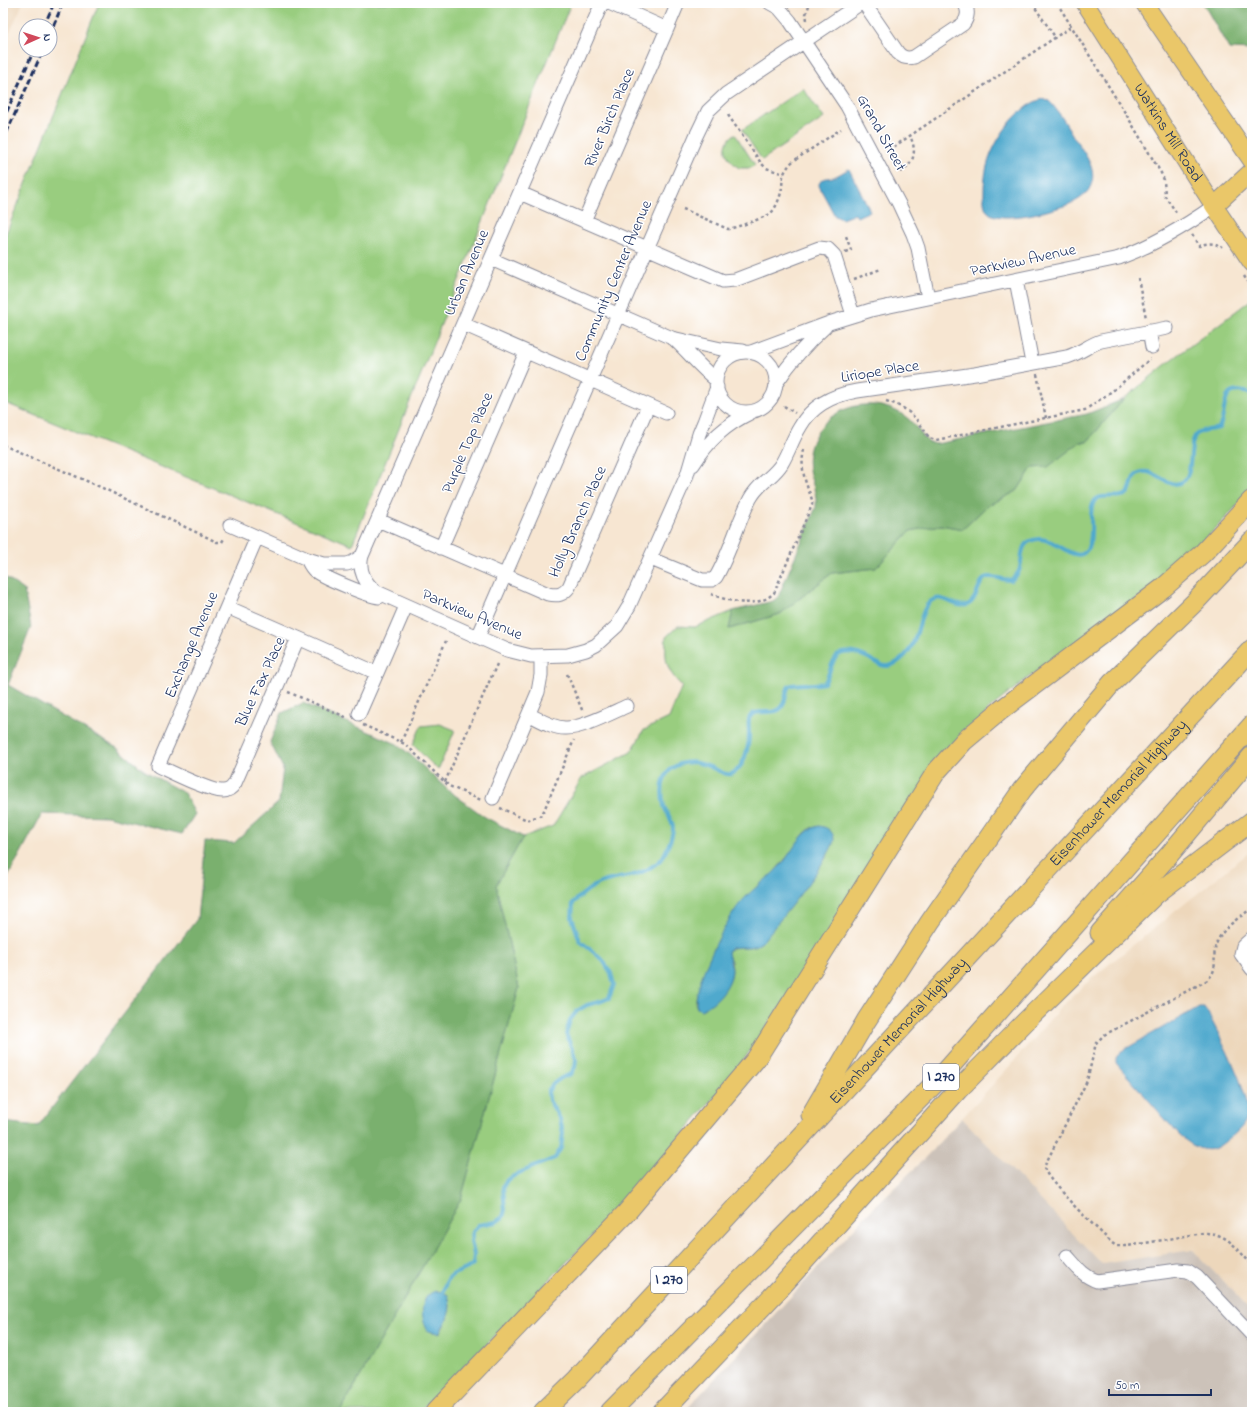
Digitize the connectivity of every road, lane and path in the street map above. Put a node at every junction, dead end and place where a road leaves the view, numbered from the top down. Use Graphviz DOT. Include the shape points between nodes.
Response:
graph roads {
  1 [pos="602,3"];
  2 [pos="609,3"];
  3 [pos="678,3"];
  4 [pos="770,3"];
  5 [pos="810,3"];
  6 [pos="861,3"];
  7 [pos="864,3"];
  8 [pos="964,3"];
  9 [pos="1032,3"];
  10 [pos="1057,3"];
  11 [pos="1085,3"];
  12 [pos="1144,3"];
  13 [pos="807,20"];
  14 [pos="1072,26"];
  15 [pos="667,29"];
  16 [pos="1055,37"];
  17 [pos="804,42"];
  18 [pos="728,115"];
  19 [pos="841,129"];
  20 [pos="910,136"];
  21 [pos="889,150"];
  22 [pos="1252,161"];
  23 [pos="1252,171"];
  24 [pos="900,172"];
  25 [pos="784,174"];
  26 [pos="520,193"];
  27 [pos="1214,206"];
  28 [pos="683,209"];
  29 [pos="584,221"];
  30 [pos="1185,226"];
  31 [pos="647,248"];
  32 [pos="1225,249"];
  33 [pos="491,259"];
  34 [pos="1248,266"];
  35 [pos="881,269"];
  36 [pos="1138,278"];
  37 [pos="852,279"];
  38 [pos="1016,280"];
  39 [pos="1252,288"];
  40 [pos="928,298"];
  41 [pos="618,314"];
  42 [pos="853,315"];
  43 [pos="1146,317"];
  44 [pos="829,323"];
  45 [pos="463,324"];
  46 [pos="1167,328"];
  47 [pos="1148,331"];
  48 [pos="672,338"];
  49 [pos="526,352"];
  50 [pos="747,352"];
  51 [pos="1151,352"];
  52 [pos="1034,367"];
  53 [pos="590,380"];
  54 [pos="777,382"];
  55 [pos="716,384"];
  56 [pos="882,400"];
  57 [pos="648,406"];
  58 [pos="784,406"];
  59 [pos="753,411"];
  60 [pos="666,413"];
  61 [pos="799,416"];
  62 [pos="1046,418"];
  63 [pos="3,444"];
  64 [pos="805,447"];
  65 [pos="687,475"];
  66 [pos="1252,500"];
  67 [pos="378,520"];
  68 [pos="230,525"];
  69 [pos="257,537"];
  70 [pos="1252,542"];
  71 [pos="441,548"];
  72 [pos="362,556"];
  73 [pos="651,558"];
  74 [pos="307,559"];
  75 [pos="505,575"];
  76 [pos="384,596"];
  77 [pos="721,597"];
  78 [pos="406,606"];
  79 [pos="227,607"];
  80 [pos="478,637"];
  81 [pos="298,638"];
  82 [pos="446,641"];
  83 [pos="1252,649"];
  84 [pos="541,657"];
  85 [pos="497,664"];
  86 [pos="377,673"];
  87 [pos="567,674"];
  88 [pos="288,692"];
  89 [pos="627,706"];
  90 [pos="530,715"];
  91 [pos="584,716"];
  92 [pos="344,717"];
  93 [pos="355,720"];
  94 [pos="1252,725"];
  95 [pos="573,735"];
  96 [pos="402,742"];
  97 [pos="1252,756"];
  98 [pos="158,766"];
  99 [pos="445,783"];
  100 [pos="490,802"];
  101 [pos="1252,821"];
  102 [pos="1252,908"];
  103 [pos="1252,938"];
  104 [pos="1252,969"];
  105 [pos="1026,1021"];
  106 [pos="793,1145"];
  107 [pos="1067,1256"];
  108 [pos="1252,1264"];
  109 [pos="1252,1335"];
  110 [pos="435,1412"];
  111 [pos="543,1412"];
  112 [pos="610,1412"];
  113 [pos="662,1412"];
  1 -- 26 [label="street, Urban Avenue"];
  2 -- 15 [label="street"];
  3 -- 15 [label="street, River Birch Place"];
  4 -- 17 [label="street, Grand Street" via="785,14"];
  5 -- 13 [label="path" via="806,12"];
  6 -- 17 [label="street, Community Center Avenue"];
  7 -- 8 [label="street" via="898,53 910,58 963,24 968,16"];
  9 -- 16 [label="path"];
  10 -- 14 [label="path"];
  11 -- 27 [label="main road, Watkins Mill Road"];
  12 -- 22 [label="main road"];
  14 -- 16 [label="path"];
  14 -- 30 [label="path" via="1161,173 1165,196"];
  15 -- 29 [label="street, River Birch Place"];
  16 -- 20 [label="path"];
  17 -- 31 [label="street, Community Center Avenue" via="726,94 708,111"];
  17 -- 40 [label="street, Grand Street" via="850,111 907,219 918,248"];
  18 -- 25 [label="path" via="761,163 766,168"];
  19 -- 25 [label="path" via="792,162"];
  20 -- 21 [label="path"];
  20 -- 24 [label="path" via="914,147 913,158 909,166"];
  23 -- 27 [label="main road"];
  25 -- 28 [label="path" via="780,197 771,213 730,229"];
  26 -- 29 [label="street"];
  26 -- 33 [label="street, Urban Avenue"];
  27 -- 30 [label="street, Parkview Avenue"];
  27 -- 34 [label="main road, Watkins Mill Road"];
  29 -- 31 [label="street"];
  30 -- 32 [label="path" via="1199,246 1214,243"];
  30 -- 38 [label="street, Parkview Avenue" via="1142,250 1119,258"];
  31 -- 41 [label="street, Community Center Avenue"];
  31 -- 42 [label="street" via="715,278 728,281 819,248 828,249 834,255"];
  33 -- 41 [label="street"];
  33 -- 45 [label="street, Urban Avenue"];
  34 -- 39 [label="path"];
  35 -- 37 [label="path"];
  36 -- 43 [label="path"];
  38 -- 40 [label="street, Parkview Avenue"];
  38 -- 52 [label="street"];
  40 -- 42 [label="street, Parkview Avenue"];
  41 -- 48 [label="street"];
  41 -- 53 [label="street, Community Center Avenue"];
  42 -- 44 [label="street, Parkview Avenue"];
  44 -- 50 [label="street, Parkview Avenue"];
  44 -- 54 [label="street, Parkview Avenue" via="804,346"];
  45 -- 49 [label="street"];
  45 -- 67 [label="street, Urban Avenue"];
  46 -- 47 [label="street, Liriope Place"];
  47 -- 51 [label="street"];
  47 -- 52 [label="street, Liriope Place" via="1094,343 1076,354"];
  48 -- 50 [label="street"];
  48 -- 55 [label="street" via="695,359"];
  49 -- 53 [label="street"];
  49 -- 71 [label="street, Purple Top Place"];
  50 -- 54 [label="street" via="759,354 766,359 776,373"];
  50 -- 55 [label="street" via="727,358 718,372"];
  51 -- 62 [label="path" via="1151,358 1125,381 1085,410"];
  52 -- 62 [label="path"];
  52 -- 73 [label="street, Liriope Place" via="857,391 830,399 804,420 780,466 756,490 716,577 712,580 702,580"];
  53 -- 57 [label="street"];
  53 -- 75 [label="street, Community Center Avenue"];
  54 -- 59 [label="street" via="772,398 764,406"];
  55 -- 59 [label="street" via="724,401 730,407 737,411"];
  55 -- 65 [label="street, Parkview Avenue"];
  56 -- 62 [label="path" via="912,414 929,438 934,440"];
  57 -- 60 [label="street"];
  57 -- 75 [label="street, Holly Branch Place" via="566,592 561,595 548,594"];
  58 -- 61 [label="path"];
  59 -- 65 [label="street, Parkview Avenue" via="736,419 719,433"];
  63 -- 68 [label="path" via="217,542 224,540"];
  64 -- 77 [label="path" via="803,471 812,505 774,593 766,599 748,603"];
  65 -- 73 [label="street, Parkview Avenue"];
  66 -- 110 [label="highway" via="1203,553 1163,588 1000,710 964,741 936,772 756,1059 628,1212"];
  67 -- 71 [label="street"];
  67 -- 72 [label="street, Urban Avenue"];
  68 -- 69 [label="street, Parkview Avenue"];
  69 -- 74 [label="street, Parkview Avenue"];
  69 -- 79 [label="street, Exchange Avenue"];
  70 -- 106 [label="highway" via="1112,683 1022,790 930,922 866,1021"];
  71 -- 75 [label="street"];
  72 -- 74 [label="street" via="354,562 340,565"];
  72 -- 76 [label="street" via="361,566 367,584"];
  73 -- 84 [label="street, Parkview Avenue" via="624,617 607,636 576,654"];
  74 -- 76 [label="street, Parkview Avenue" via="312,568 320,574 366,594"];
  75 -- 80 [label="street, Community Center Avenue"];
  76 -- 78 [label="street, Parkview Avenue"];
  78 -- 80 [label="street, Parkview Avenue"];
  78 -- 86 [label="street"];
  79 -- 81 [label="street"];
  79 -- 98 [label="street, Exchange Avenue"];
  80 -- 84 [label="street, Parkview Avenue" via="507,650"];
  81 -- 86 [label="street, Blue Fax Place"];
  81 -- 98 [label="street, Blue Fax Place" via="232,788 227,791 215,791"];
  82 -- 96 [label="path"];
  83 -- 106 [label="highway, Eisenhower Memorial Highway / I 270"];
  84 -- 90 [label="street" via="540,684"];
  85 -- 99 [label="path"];
  86 -- 93 [label="street"];
  87 -- 91 [label="path"];
  88 -- 92 [label="path"];
  89 -- 90 [label="street" via="586,724 570,728 560,728"];
  90 -- 100 [label="street"];
  93 -- 96 [label="path"];
  94 -- 112 [label="highway, I 270" via="939,1079"];
  95 -- 100 [label="path" via="574,741 542,815 527,820"];
  96 -- 99 [label="path"];
  97 -- 105 [label="highway, I 270"];
  99 -- 100 [label="path"];
  101 -- 105 [label="highway" via="1156,894"];
  102 -- 108 [label="path" via="1228,927 1217,941 1214,972 1206,982 1099,1039 1087,1081 1044,1167 1055,1185 1116,1246 1203,1233 1216,1234 1226,1239"];
  103 -- 104 [label="street" via="1243,946 1241,954"];
  105 -- 113 [label="highway, I 270" via="958,1090 781,1287"];
  106 -- 111 [label="highway, Eisenhower Memorial Highway / I 270" via="578,1378"];
  107 -- 109 [label="street" via="1088,1278 1097,1281 1178,1270 1188,1271 1197,1277"];
}
